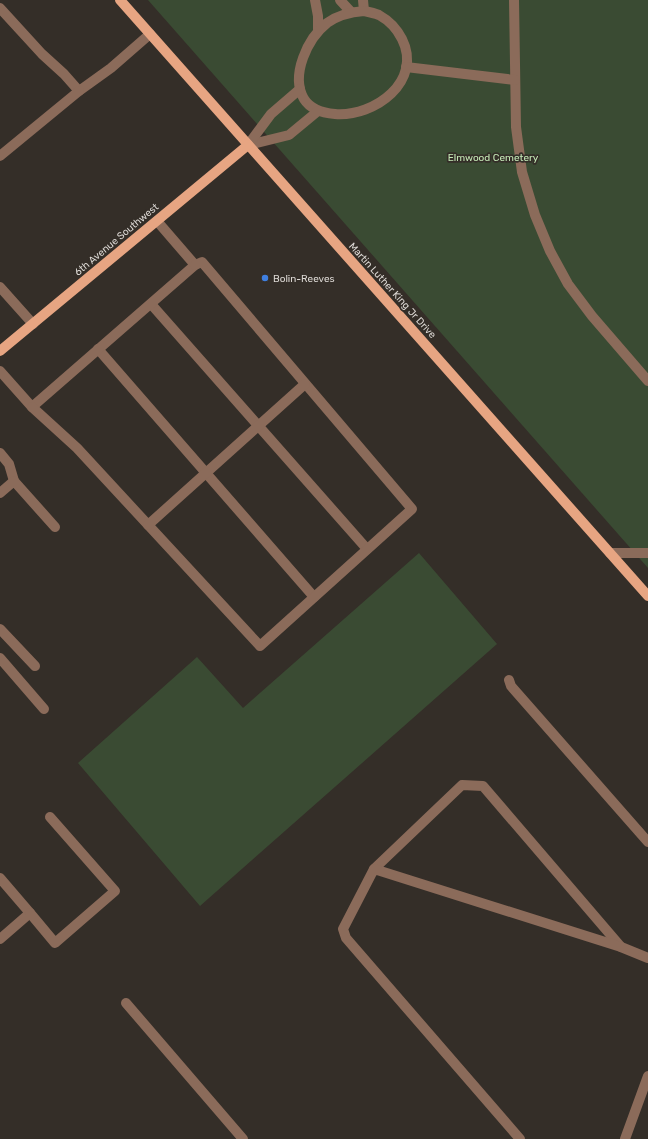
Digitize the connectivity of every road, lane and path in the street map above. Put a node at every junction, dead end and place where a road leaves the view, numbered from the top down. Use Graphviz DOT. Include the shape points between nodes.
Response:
graph roads {
  1 [pos="120,0"];
  2 [pos="314,0"];
  3 [pos="340,0"];
  4 [pos="363,0"];
  5 [pos="514,0"];
  6 [pos="0,8"];
  7 [pos="364,10"];
  8 [pos="351,12"];
  9 [pos="318,31"];
  10 [pos="150,34"];
  11 [pos="406,67"];
  12 [pos="515,80"];
  13 [pos="300,89"];
  14 [pos="79,91"];
  15 [pos="318,111"];
  16 [pos="248,145"];
  17 [pos="0,156"];
  18 [pos="157,221"];
  19 [pos="195,265"];
  20 [pos="0,287"];
  21 [pos="151,304"];
  22 [pos="33,324"];
  23 [pos="98,349"];
  24 [pos="0,351"];
  25 [pos="0,371"];
  26 [pos="648,381"];
  27 [pos="305,384"];
  28 [pos="32,407"];
  29 [pos="258,426"];
  30 [pos="0,453"];
  31 [pos="206,472"];
  32 [pos="14,481"];
  33 [pos="0,493"];
  34 [pos="148,525"];
  35 [pos="55,528"];
  36 [pos="367,549"];
  37 [pos="610,553"];
  38 [pos="648,553"];
  39 [pos="648,596"];
  40 [pos="314,597"];
  41 [pos="0,629"];
  42 [pos="0,658"];
  43 [pos="35,666"];
  44 [pos="509,680"];
  45 [pos="44,709"];
  46 [pos="50,817"];
  47 [pos="648,842"];
  48 [pos="374,869"];
  49 [pos="0,878"];
  50 [pos="30,913"];
  51 [pos="0,939"];
  52 [pos="620,947"];
  53 [pos="648,958"];
  54 [pos="126,1003"];
  55 [pos="648,1076"];
  56 [pos="243,1139"];
  57 [pos="520,1139"];
  58 [pos="625,1139"];
  1 -- 10 [label="main road, Martin Luther King Jr Drive"];
  2 -- 9 [label="street"];
  3 -- 8 [label="street"];
  4 -- 7 [label="street"];
  5 -- 12 [label="street"];
  6 -- 14 [label="street"];
  7 -- 8 [label="street"];
  7 -- 11 [label="street" via="379,15 400,34 406,47"];
  8 -- 9 [label="street" via="328,22"];
  9 -- 13 [label="street" via="303,61"];
  10 -- 14 [label="street" via="111,68"];
  10 -- 16 [label="main road, Martin Luther King Jr Drive"];
  11 -- 12 [label="street"];
  11 -- 15 [label="street" via="397,88 375,106 350,114 328,114"];
  12 -- 26 [label="street" via="518,150 542,234 579,300"];
  13 -- 15 [label="street" via="307,103"];
  13 -- 16 [label="street" via="271,114"];
  14 -- 17 [label="street"];
  15 -- 16 [label="street" via="289,135"];
  16 -- 18 [label="main road, 6th Avenue Southwest"];
  16 -- 37 [label="main road, Martin Luther King Jr Drive"];
  18 -- 19 [label="street"];
  18 -- 22 [label="main road, 6th Avenue Southwest"];
  19 -- 21 [label="street"];
  19 -- 27 [label="street" via="202,262"];
  20 -- 22 [label="street"];
  21 -- 23 [label="street"];
  21 -- 29 [label="street"];
  22 -- 24 [label="main road, 6th Avenue Southwest"];
  23 -- 28 [label="street"];
  23 -- 31 [label="street"];
  25 -- 28 [label="street"];
  27 -- 29 [label="street"];
  27 -- 36 [label="street" via="412,509"];
  28 -- 34 [label="street" via="77,448"];
  29 -- 31 [label="street"];
  29 -- 36 [label="street"];
  30 -- 32 [label="street" via="9,464"];
  31 -- 34 [label="street"];
  31 -- 40 [label="street"];
  32 -- 33 [label="street"];
  32 -- 35 [label="street"];
  34 -- 40 [label="street" via="260,646"];
  36 -- 40 [label="street"];
  37 -- 38 [label="street"];
  37 -- 39 [label="main road, Martin Luther King Jr Drive"];
  41 -- 43 [label="street"];
  42 -- 45 [label="street"];
  44 -- 47 [label="street" via="532,712"];
  46 -- 50 [label="street" via="115,891 55,943"];
  48 -- 52 [label="street"];
  48 -- 52 [label="street" via="462,785 482,786"];
  48 -- 57 [label="street" via="343,929 346,938"];
  49 -- 50 [label="street"];
  50 -- 51 [label="street"];
  52 -- 53 [label="street"];
  54 -- 56 [label="street"];
  55 -- 58 [label="street"];
}
